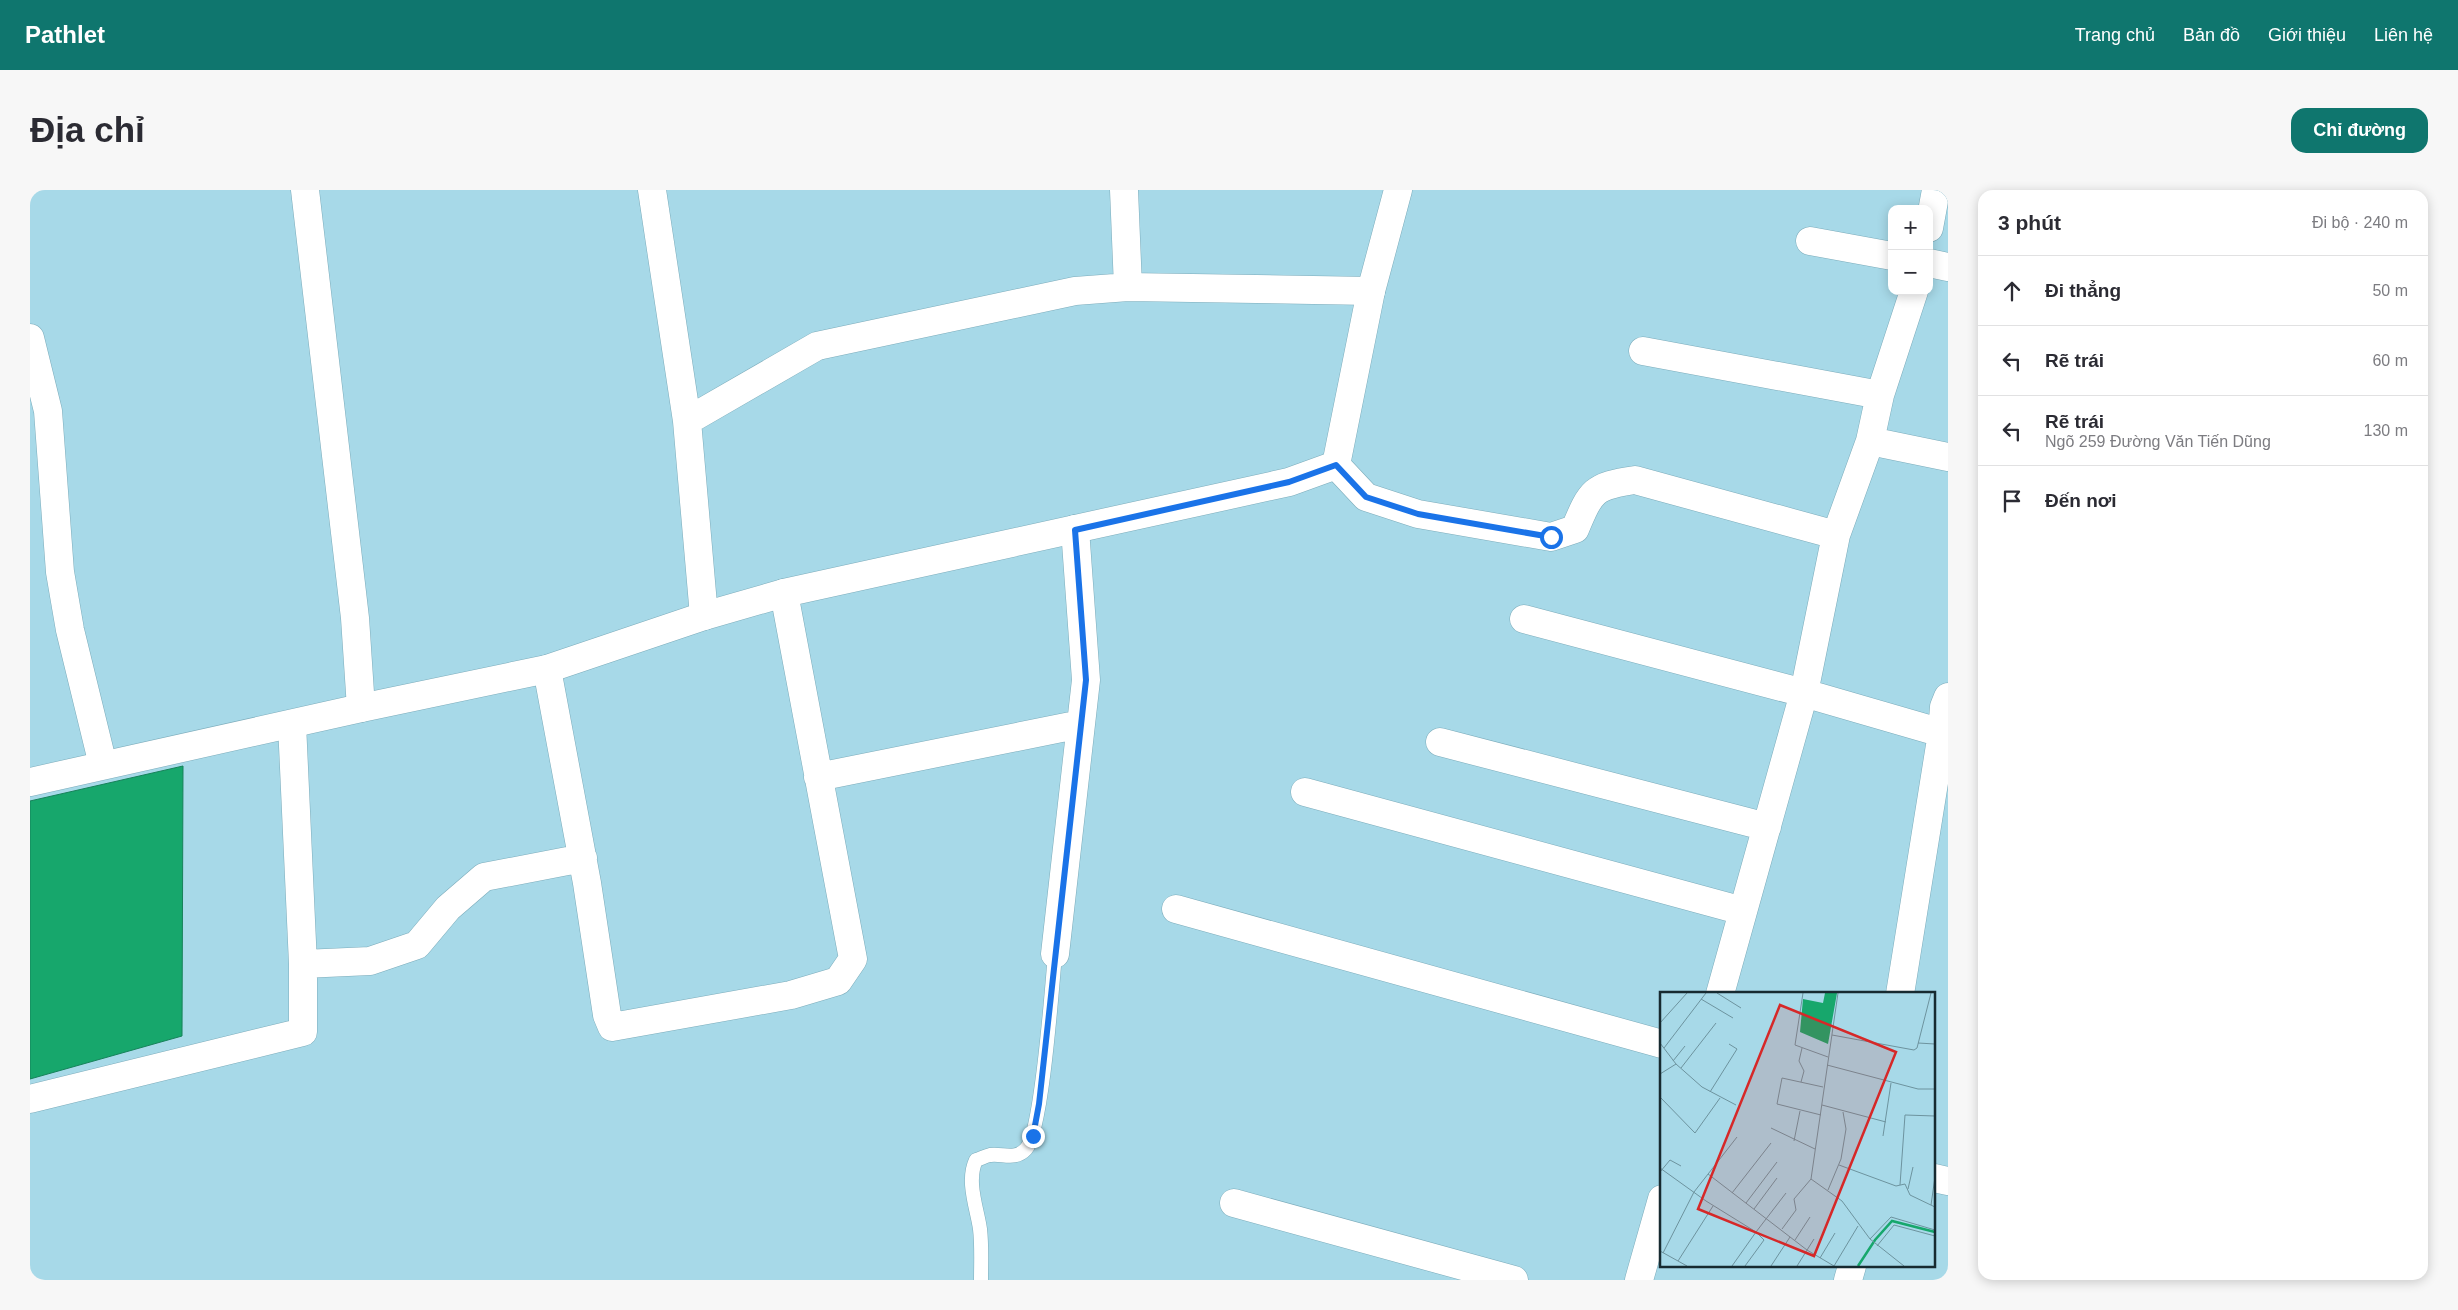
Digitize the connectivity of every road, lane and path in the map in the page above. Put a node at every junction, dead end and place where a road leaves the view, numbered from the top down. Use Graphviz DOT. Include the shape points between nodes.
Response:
graph roads {
  1 [pos="305,190"];
  2 [pos="652,190"];
  3 [pos="1124,190"];
  4 [pos="1398,190"];
  5 [pos="1936,190"];
  6 [pos="1933,206"];
  7 [pos="1810,241"];
  8 [pos="1888,255"];
  9 [pos="1933,265"];
  10 [pos="1948,267"];
  11 [pos="1128,287"];
  12 [pos="1371,291"];
  13 [pos="1913,295"];
  14 [pos="30,338"];
  15 [pos="1642,351"];
  16 [pos="1880,395"];
  17 [pos="686,421"];
  18 [pos="1870,441"];
  19 [pos="1948,457"];
  20 [pos="1336,465"];
  21 [pos="1075,530"];
  22 [pos="1836,535"];
  23 [pos="784,593"];
  24 [pos="704,616"];
  25 [pos="1524,619"];
  26 [pos="547,669"];
  27 [pos="1804,693"];
  28 [pos="1948,697"];
  29 [pos="361,708"];
  30 [pos="292,724"];
  31 [pos="1081,724"];
  32 [pos="1945,734"];
  33 [pos="1440,742"];
  34 [pos="103,765"];
  35 [pos="818,777"];
  36 [pos="30,782"];
  37 [pos="1305,792"];
  38 [pos="1767,827"];
  39 [pos="582,858"];
  40 [pos="1176,909"];
  41 [pos="1743,911"];
  42 [pos="1055,954"];
  43 [pos="303,964"];
  44 [pos="1721,992"];
  45 [pos="1900,992"];
  46 [pos="1660,1043"];
  47 [pos="30,1099"];
  48 [pos="1234,1203"];
  49 [pos="1660,1206"];
  50 [pos="981,1280"];
  51 [pos="1514,1280"];
  52 [pos="1639,1280"];
  1 -- 29 [label="street" via="354,609"];
  2 -- 17 [label="street"];
  3 -- 11 [label="street"];
  4 -- 12 [label="street"];
  5 -- 6 [label="street"];
  7 -- 8 [label="street"];
  9 -- 10 [label="street"];
  11 -- 12 [label="street"];
  11 -- 17 [label="street" via="1075,291 817,346"];
  12 -- 20 [label="street"];
  13 -- 16 [label="street"];
  14 -- 34 [label="street" via="48,411 62,582 70,630"];
  15 -- 16 [label="street"];
  16 -- 18 [label="street"];
  17 -- 24 [label="street"];
  18 -- 19 [label="street"];
  18 -- 22 [label="street"];
  20 -- 21 [label="street" via="1289,482"];
  20 -- 22 [label="street" via="1366,497 1418,514 1551,537 1575,529 1593,493 1608,484 1635,480"];
  21 -- 23 [label="street"];
  21 -- 31 [label="street" via="1086,680"];
  22 -- 27 [label="street"];
  23 -- 24 [label="street"];
  23 -- 35 [label="street"];
  24 -- 26 [label="street"];
  25 -- 27 [label="street"];
  26 -- 29 [label="street"];
  26 -- 39 [label="street"];
  27 -- 32 [label="street"];
  27 -- 38 [label="street"];
  28 -- 32 [label="street" via="1944,707"];
  29 -- 30 [label="street"];
  30 -- 34 [label="street"];
  30 -- 43 [label="street"];
  31 -- 35 [label="street"];
  31 -- 42 [label="street"];
  32 -- 45 [label="street"];
  33 -- 38 [label="street"];
  34 -- 36 [label="street"];
  35 -- 39 [label="street" via="852,959 838,981 791,995 612,1027 607,1016"];
  37 -- 41 [label="street"];
  38 -- 41 [label="street"];
  39 -- 43 [label="street" via="484,877 448,908 417,945 370,961"];
  40 -- 46 [label="street"];
  41 -- 44 [label="street"];
  42 -- 50 [label="lane" via="1033,1136 1025,1150 1008,1158 991,1155 976,1160 973,1166"];
  43 -- 47 [label="street" via="303,1032"];
  48 -- 51 [label="street"];
  49 -- 52 [label="street"];
}
